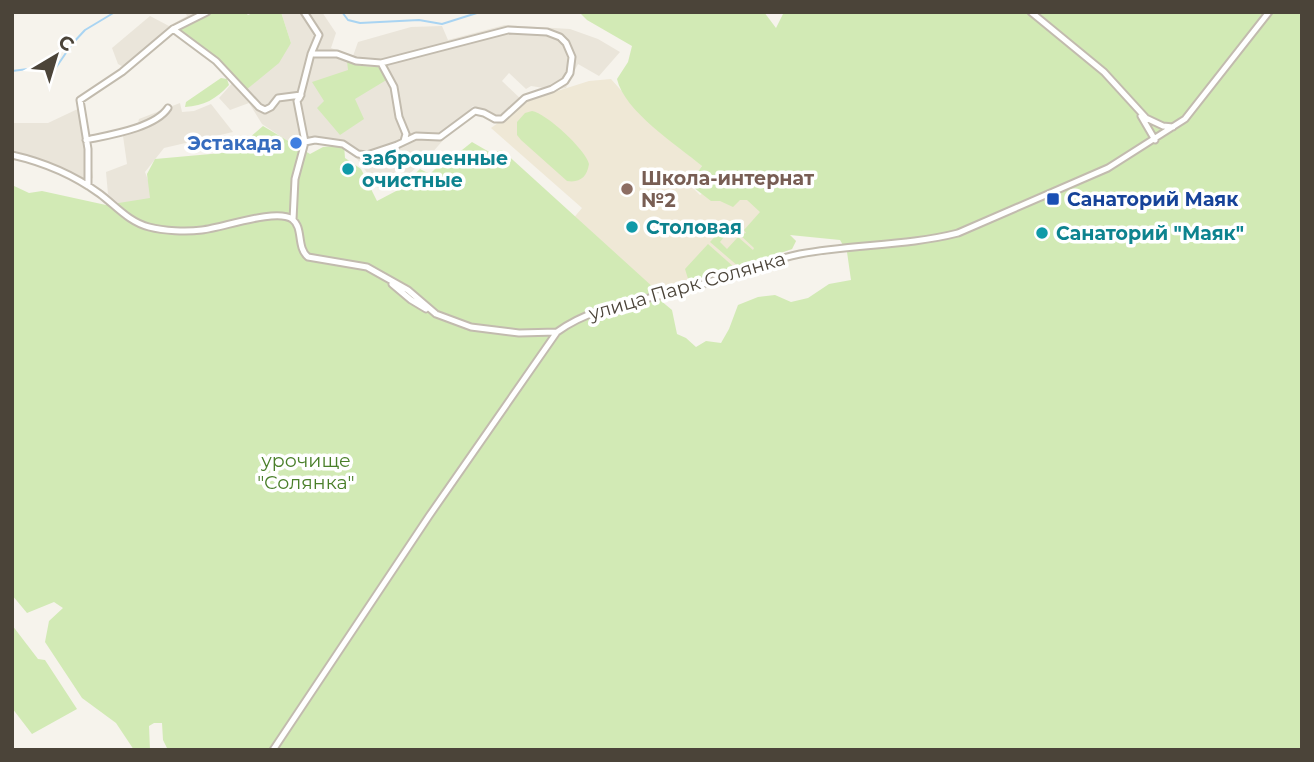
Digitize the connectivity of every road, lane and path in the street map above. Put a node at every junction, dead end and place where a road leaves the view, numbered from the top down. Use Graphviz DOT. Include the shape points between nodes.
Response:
graph roads {
  1 [pos="207,12"];
  2 [pos="304,12"];
  3 [pos="1031,12"];
  4 [pos="1269,12"];
  5 [pos="173,29"];
  6 [pos="311,54"];
  7 [pos="381,62"];
  8 [pos="300,95"];
  9 [pos="168,108"];
  10 [pos="1138,111"];
  11 [pos="1173,127"];
  12 [pos="1154,139"];
  13 [pos="86,140"];
  14 [pos="404,141"];
  15 [pos="305,142"];
  16 [pos="12,155"];
  17 [pos="88,186"];
  18 [pos="293,220"];
  19 [pos="557,331"];
  20 [pos="273,750"];
  1 -- 5 [label="street"];
  2 -- 6 [label="street" via="319,35"];
  3 -- 10 [label="street" via="1104,72"];
  4 -- 11 [label="street, улица Парк Солянка" via="1185,119"];
  5 -- 8 [label="street" via="216,61 259,107 265,110 278,98"];
  5 -- 13 [label="street" via="80,100"];
  6 -- 7 [label="street"];
  6 -- 8 [label="street"];
  7 -- 14 [label="street" via="394,87"];
  7 -- 14 [label="street" via="508,30 554,34 566,43 572,57 568,77 525,98 502,118 479,111 445,135"];
  8 -- 15 [label="street" via="297,102"];
  9 -- 13 [label="street" via="163,117 147,124"];
  10 -- 11 [label="street" via="1154,123"];
  10 -- 12 [label="street"];
  11 -- 12 [label="street, улица Парк Солянка"];
  12 -- 19 [label="street, улица Парк Солянка" via="1108,168 958,233 796,255 585,314"];
  13 -- 17 [label="street"];
  14 -- 15 [label="street" via="367,155 343,144"];
  15 -- 18 [label="street" via="295,179"];
  16 -- 17 [label="street" via="46,165"];
  17 -- 18 [label="street" via="132,220 149,227 200,231 270,216"];
  18 -- 19 [label="street" via="308,257 367,267 449,320 519,333"];
  19 -- 20 [label="street, улица Парк Солянка"];
}
